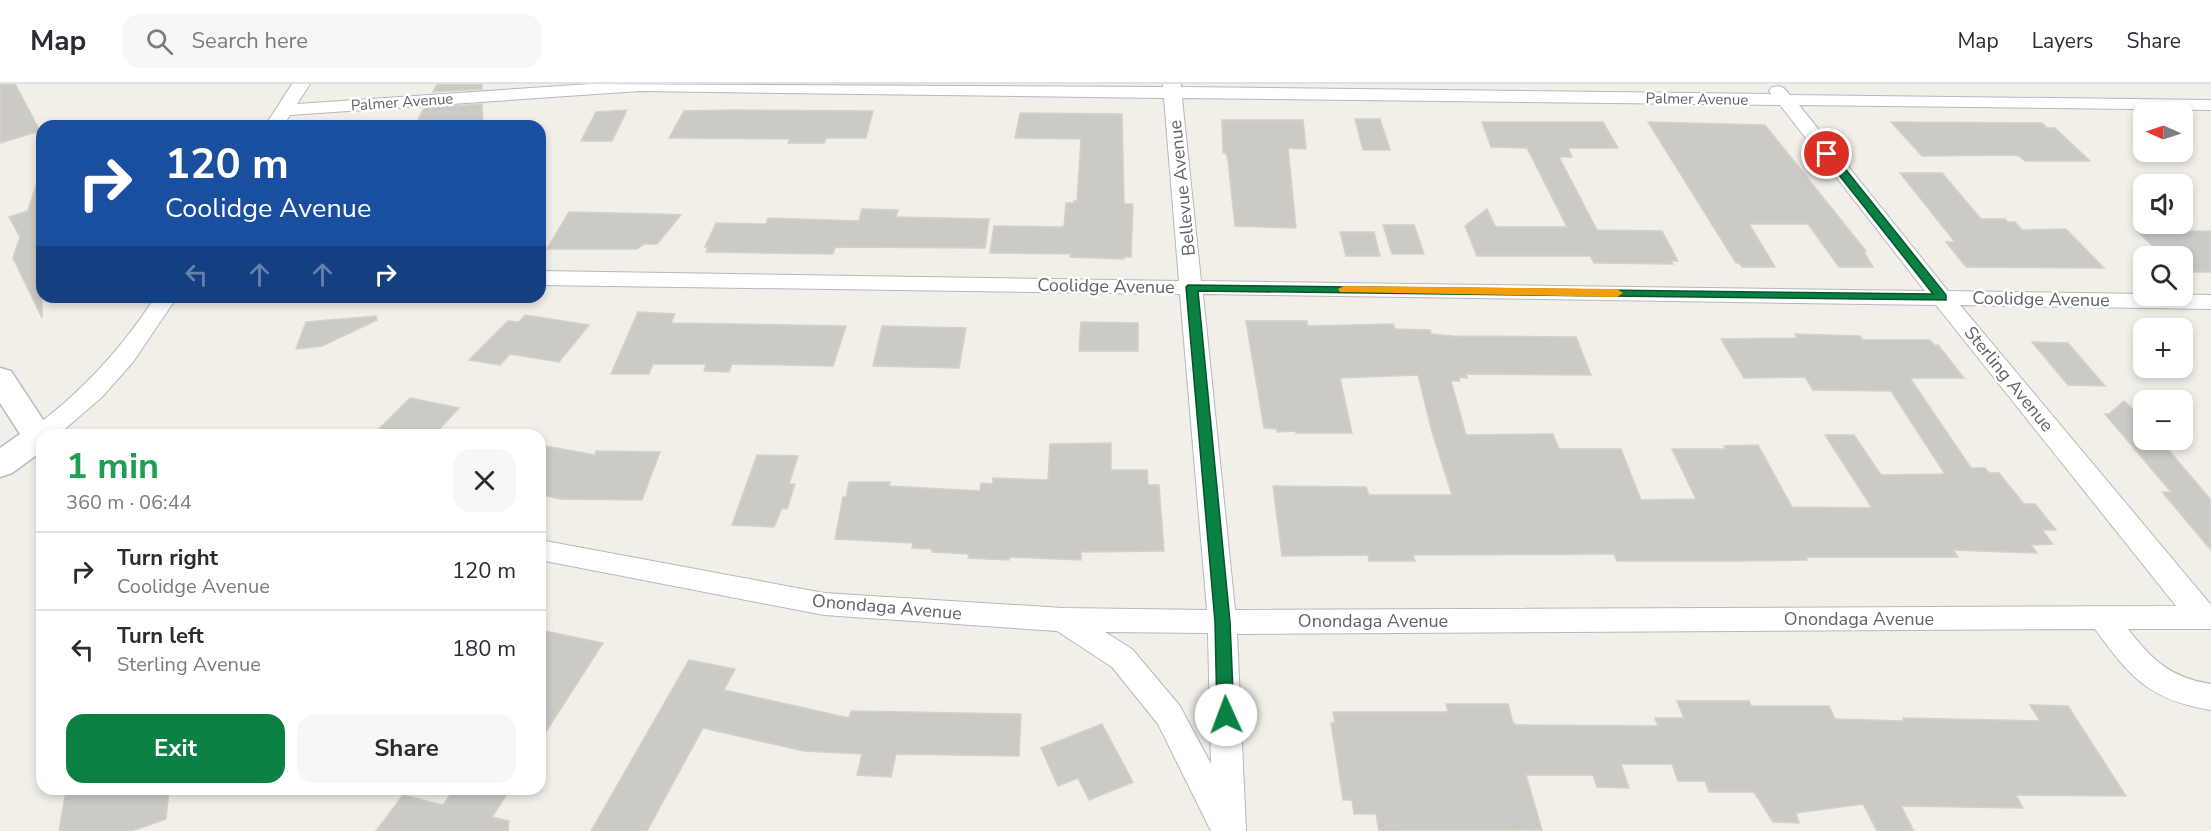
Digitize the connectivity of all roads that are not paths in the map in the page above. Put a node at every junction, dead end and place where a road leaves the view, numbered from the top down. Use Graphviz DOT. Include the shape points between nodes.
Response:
graph roads {
  1 [pos="301,84"];
  2 [pos="1172,88"];
  3 [pos="1778,92"];
  4 [pos="2211,105"];
  5 [pos="284,110"];
  6 [pos="278,120"];
  7 [pos="546,278"];
  8 [pos="1192,287"];
  9 [pos="1942,298"];
  10 [pos="2211,302"];
  11 [pos="162,303"];
  12 [pos="0,378"];
  13 [pos="50,429"];
  14 [pos="36,431"];
  15 [pos="36,440"];
  16 [pos="0,465"];
  17 [pos="546,551"];
  18 [pos="2102,617"];
  19 [pos="2207,617"];
  20 [pos="1063,620"];
  21 [pos="1222,622"];
  22 [pos="2211,697"];
  23 [pos="1229,831"];
  1 -- 5 [label="street"];
  2 -- 3 [label="street, Palmer Avenue"];
  2 -- 5 [label="street, Palmer Avenue" via="640,86"];
  2 -- 8 [label="street, Bellevue Avenue"];
  3 -- 4 [label="street, Palmer Avenue"];
  3 -- 9 [label="street, Sterling Avenue"];
  5 -- 6 [label="street"];
  7 -- 8 [label="street, Coolidge Avenue"];
  8 -- 9 [label="street, Coolidge Avenue"];
  8 -- 21 [label="street, Bellevue Avenue"];
  9 -- 10 [label="street, Coolidge Avenue"];
  9 -- 19 [label="street, Sterling Avenue"];
  11 -- 13 [label="street" via="102,385"];
  12 -- 14 [label="street"];
  15 -- 16 [label="street"];
  17 -- 20 [label="street, Onondaga Avenue" via="824,603"];
  18 -- 19 [label="street, Onondaga Avenue"];
  18 -- 21 [label="street, Onondaga Avenue"];
  18 -- 22 [label="street" via="2142,669 2166,685"];
  20 -- 21 [label="street, Onondaga Avenue"];
  20 -- 23 [label="street" via="1122,658 1169,715"];
  21 -- 23 [label="street, Bellevue Avenue"];
}
